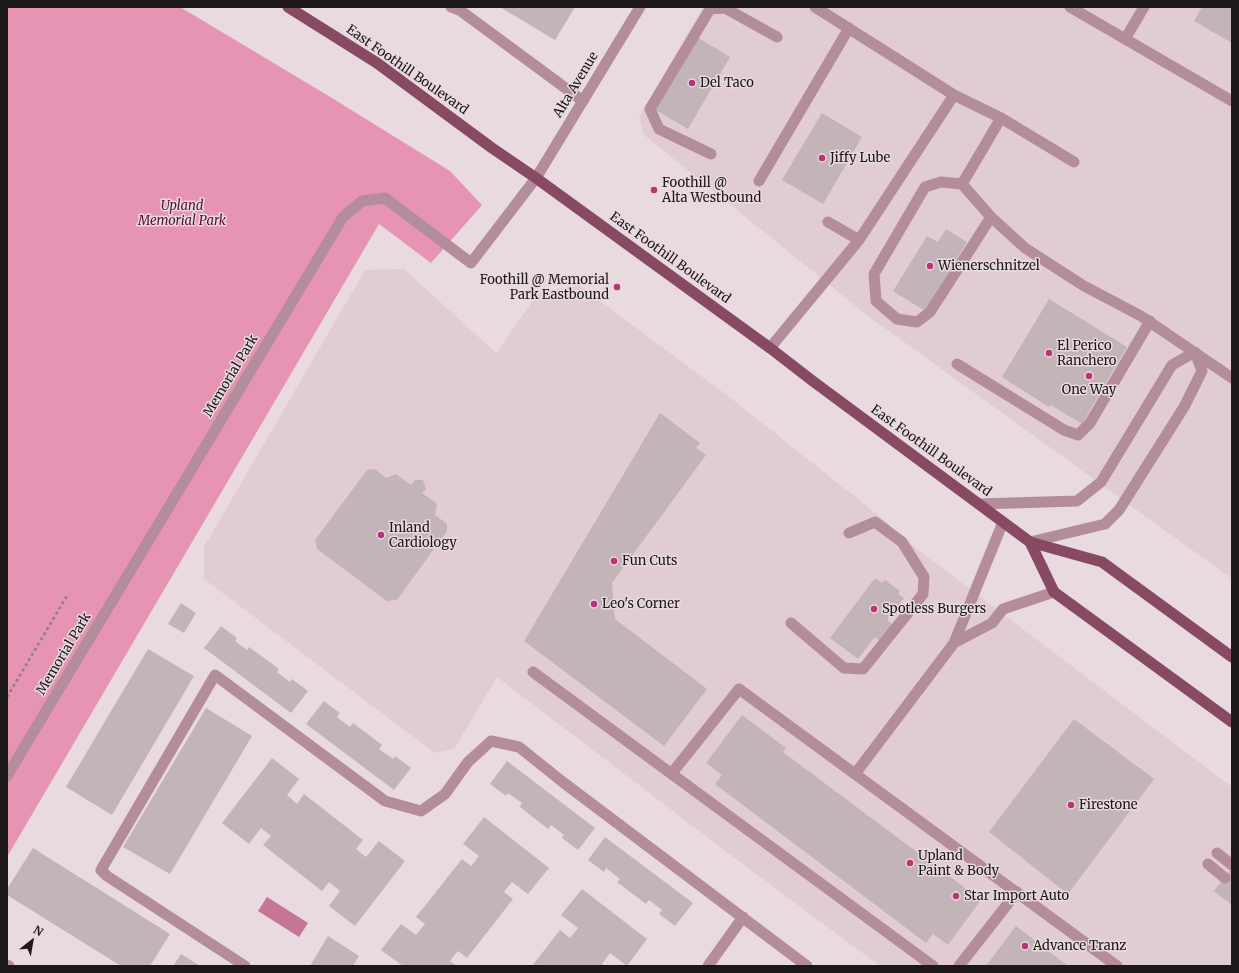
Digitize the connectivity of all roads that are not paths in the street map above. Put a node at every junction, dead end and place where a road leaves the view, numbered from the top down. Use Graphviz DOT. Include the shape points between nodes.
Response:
graph roads {
  1 [pos="288,7"];
  2 [pos="452,7"];
  3 [pos="640,7"];
  4 [pos="815,7"];
  5 [pos="1070,7"];
  6 [pos="1144,7"];
  7 [pos="849,28"];
  8 [pos="777,37"];
  9 [pos="1125,39"];
  10 [pos="954,95"];
  11 [pos="583,101"];
  12 [pos="1232,101"];
  13 [pos="1001,118"];
  14 [pos="712,154"];
  15 [pos="1074,162"];
  16 [pos="536,178"];
  17 [pos="758,181"];
  18 [pos="962,184"];
  19 [pos="990,218"];
  20 [pos="828,222"];
  21 [pos="859,240"];
  22 [pos="1150,321"];
  23 [pos="770,348"];
  24 [pos="1195,352"];
  25 [pos="957,364"];
  26 [pos="1232,378"];
  27 [pos="979,504"];
  28 [pos="1003,522"];
  29 [pos="849,533"];
  30 [pos="1030,542"];
  31 [pos="1054,592"];
  32 [pos="791,623"];
  33 [pos="954,643"];
  34 [pos="1232,657"];
  35 [pos="533,672"];
  36 [pos="1232,722"];
  37 [pos="672,773"];
  38 [pos="855,774"];
  39 [pos="7,776"];
  40 [pos="1217,853"];
  41 [pos="1208,864"];
  42 [pos="1232,865"];
  43 [pos="1225,878"];
  44 [pos="1017,892"];
  45 [pos="743,917"];
  46 [pos="245,966"];
  47 [pos="708,966"];
  48 [pos="807,966"];
  49 [pos="933,966"];
  50 [pos="959,966"];
  51 [pos="1117,966"];
  1 -- 16 [label="main road, East Foothill Boulevard" via="377,63"];
  2 -- 11 [label="street"];
  3 -- 11 [label="street, Alta Avenue"];
  4 -- 7 [label="street"];
  5 -- 9 [label="street"];
  6 -- 9 [label="street"];
  7 -- 10 [label="street"];
  7 -- 17 [label="street"];
  8 -- 14 [label="street" via="724,8 710,9 650,109 659,129"];
  9 -- 12 [label="street"];
  10 -- 13 [label="street"];
  10 -- 21 [label="street"];
  11 -- 16 [label="street, Alta Avenue"];
  13 -- 15 [label="street"];
  13 -- 18 [label="street"];
  16 -- 23 [label="main road, East Foothill Boulevard"];
  16 -- 39 [label="street, Memorial Park" via="471,263 385,198 362,201 343,217"];
  18 -- 19 [label="street"];
  18 -- 19 [label="street" via="941,182 925,187 874,274 876,301 897,319 917,322 930,312"];
  19 -- 22 [label="street" via="1025,248 1084,286"];
  20 -- 21 [label="street"];
  21 -- 23 [label="street"];
  22 -- 24 [label="street"];
  22 -- 25 [label="street" via="1090,423 1078,435 1064,430"];
  23 -- 27 [label="main road, East Foothill Boulevard"];
  24 -- 26 [label="street"];
  24 -- 27 [label="street" via="1172,365 1101,482 1077,501"];
  24 -- 30 [label="street" via="1202,371 1184,407 1119,510 1105,524"];
  27 -- 28 [label="main road, East Foothill Boulevard"];
  28 -- 30 [label="main road, East Foothill Boulevard"];
  28 -- 33 [label="street"];
  29 -- 32 [label="street" via="875,522 902,542 924,577 923,594 863,669 844,668"];
  30 -- 31 [label="main road, East Foothill Boulevard"];
  30 -- 34 [label="main road, East Foothill Boulevard" via="1102,562"];
  31 -- 33 [label="street" via="1003,609 992,623"];
  31 -- 36 [label="main road, East Foothill Boulevard"];
  33 -- 38 [label="street"];
  35 -- 37 [label="street"];
  37 -- 38 [label="street" via="739,689"];
  37 -- 49 [label="street"];
  38 -- 44 [label="street"];
  40 -- 42 [label="street"];
  41 -- 43 [label="street"];
  44 -- 50 [label="street"];
  44 -- 51 [label="street"];
  45 -- 46 [label="street" via="519,747 491,741 468,762 445,794 421,811 384,801 215,675 101,870"];
  45 -- 47 [label="street"];
  45 -- 48 [label="street"];
}
